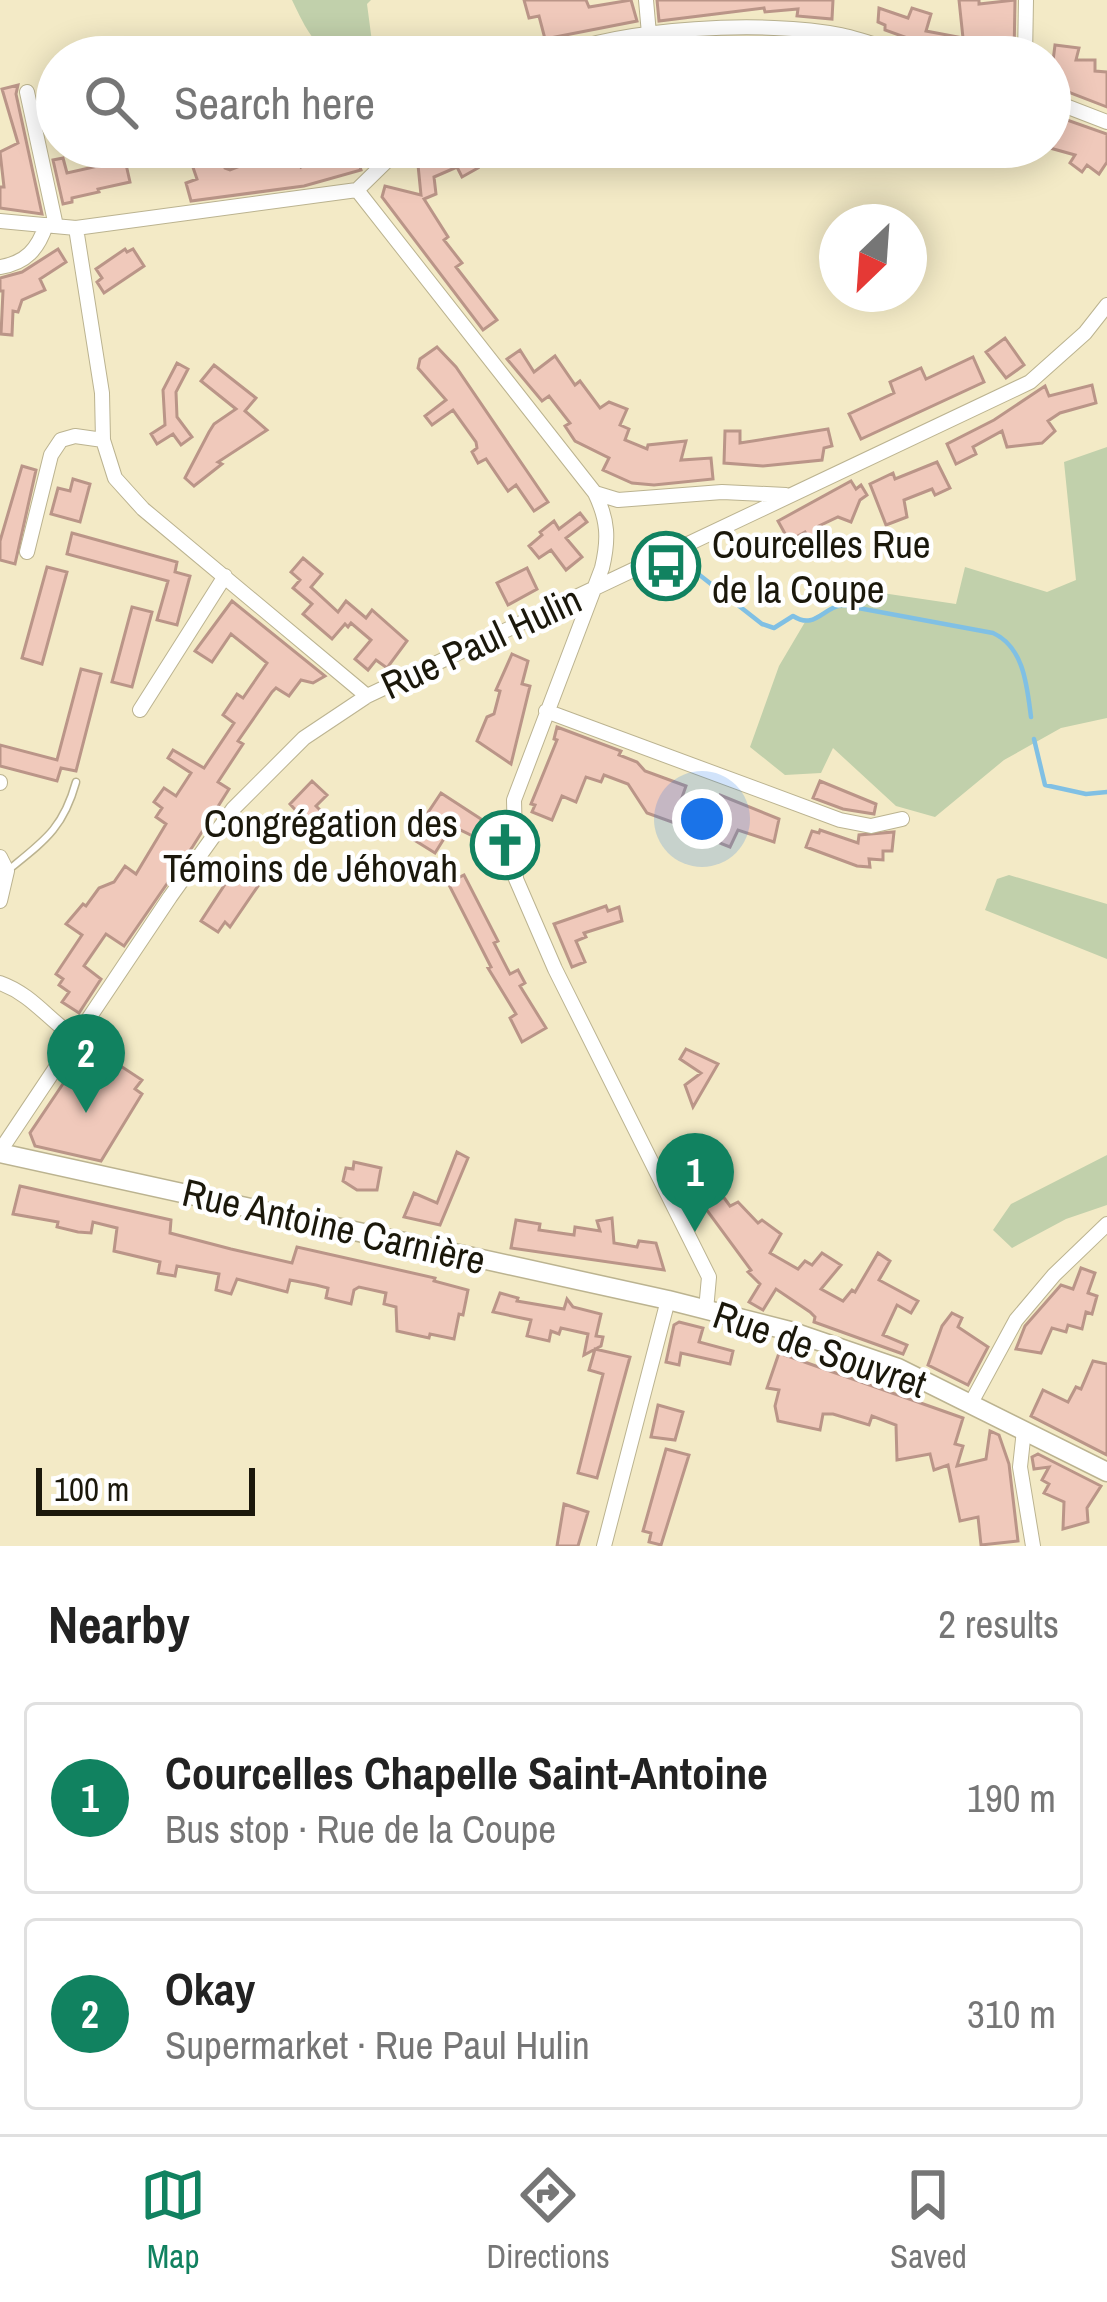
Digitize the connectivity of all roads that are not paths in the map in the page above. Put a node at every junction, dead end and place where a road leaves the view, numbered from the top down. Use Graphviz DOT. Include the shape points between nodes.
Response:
graph roads {
  1 [pos="646,0"];
  2 [pos="1026,0"];
  3 [pos="649,34"];
  4 [pos="641,36"];
  5 [pos="843,36"];
  6 [pos="1025,36"];
  7 [pos="27,92"];
  8 [pos="1071,108"];
  9 [pos="1107,122"];
  10 [pos="36,142"];
  11 [pos="41,168"];
  12 [pos="379,168"];
  13 [pos="357,190"];
  14 [pos="0,221"];
  15 [pos="51,226"];
  16 [pos="76,228"];
  17 [pos="0,267"];
  18 [pos="1107,305"];
  19 [pos="104,440"];
  20 [pos="595,493"];
  21 [pos="792,495"];
  22 [pos="27,552"];
  23 [pos="225,576"];
  24 [pos="592,590"];
  25 [pos="367,696"];
  26 [pos="140,710"];
  27 [pos="546,711"];
  28 [pos="76,782"];
  29 [pos="902,819"];
  30 [pos="4,864"];
  31 [pos="0,901"];
  32 [pos="0,983"];
  33 [pos="74,1037"];
  34 [pos="0,1152"];
  35 [pos="1107,1224"];
  36 [pos="668,1300"];
  37 [pos="706,1310"];
  38 [pos="971,1403"];
  39 [pos="1024,1430"];
  40 [pos="1107,1472"];
  41 [pos="604,1546"];
  42 [pos="1033,1546"];
  1 -- 3 [label="street"];
  2 -- 6 [label="street"];
  3 -- 4 [label="street"];
  3 -- 5 [label="street" via="751,26"];
  7 -- 10 [label="street"];
  8 -- 9 [label="street"];
  11 -- 15 [label="street"];
  12 -- 13 [label="street"];
  13 -- 16 [label="street"];
  13 -- 20 [label="street"];
  14 -- 15 [label="street"];
  15 -- 16 [label="street"];
  15 -- 17 [label="street" via="39,246"];
  16 -- 19 [label="street"];
  18 -- 21 [label="street, Rue Paul Hulin" via="1030,382"];
  19 -- 22 [label="street" via="61,440"];
  19 -- 23 [label="street" via="116,478 143,509"];
  20 -- 21 [label="street" via="617,500"];
  20 -- 24 [label="street" via="608,542"];
  21 -- 24 [label="street, Rue Paul Hulin"];
  23 -- 25 [label="street"];
  23 -- 26 [label="street"];
  24 -- 25 [label="street, Rue Paul Hulin"];
  24 -- 27 [label="street"];
  25 -- 33 [label="street, Rue Paul Hulin" via="304,738 233,809"];
  27 -- 29 [label="street" via="839,820 871,826"];
  27 -- 37 [label="street" via="514,800 516,879 709,1277"];
  28 -- 30 [label="lane" via="67,813 40,844"];
  30 -- 31 [label="street"];
  32 -- 33 [label="street" via="24,991"];
  33 -- 34 [label="street, Rue Paul Hulin"];
  34 -- 36 [label="main road, Rue Antoine Carnière"];
  35 -- 38 [label="street, Rue de Souvret" via="1016,1320"];
  36 -- 37 [label="main road, Rue de Souvret"];
  36 -- 41 [label="street"];
  37 -- 38 [label="main road, Rue de Souvret" via="898,1368"];
  38 -- 39 [label="main road, Rue de Souvret"];
  39 -- 40 [label="main road, Rue de Souvret"];
  39 -- 42 [label="street" via="1020,1467"];
}
